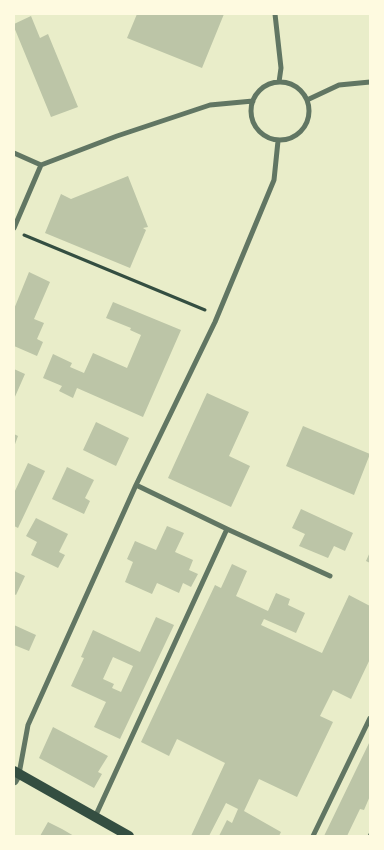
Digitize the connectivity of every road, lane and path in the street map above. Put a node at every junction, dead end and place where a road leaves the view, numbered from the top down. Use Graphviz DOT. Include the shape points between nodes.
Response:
graph roads {
  1 [pos="276,14"];
  2 [pos="279,82"];
  3 [pos="370,82"];
  4 [pos="252,100"];
  5 [pos="307,100"];
  6 [pos="278,141"];
  7 [pos="14,153"];
  8 [pos="41,165"];
  9 [pos="14,228"];
  10 [pos="20,233"];
  11 [pos="206,311"];
  12 [pos="136,485"];
  13 [pos="227,529"];
  14 [pos="330,576"];
  15 [pos="370,718"];
  16 [pos="15,776"];
  17 [pos="94,817"];
  18 [pos="129,836"];
  19 [pos="313,836"];
  1 -- 2 [label="street"];
  2 -- 4 [label="street" via="263,87"];
  2 -- 5 [label="street" via="293,85"];
  3 -- 5 [label="street" via="339,85"];
  4 -- 6 [label="street" via="253,124 264,136"];
  4 -- 8 [label="street" via="210,105"];
  5 -- 6 [label="street" via="309,114 304,128 293,138"];
  6 -- 12 [label="street" via="274,180 215,322"];
  7 -- 8 [label="street"];
  8 -- 9 [label="street"];
  10 -- 11 [label="path"];
  12 -- 13 [label="street"];
  12 -- 16 [label="street" via="28,725"];
  13 -- 14 [label="street"];
  13 -- 17 [label="street"];
  15 -- 19 [label="street"];
  16 -- 17 [label="main road"];
  17 -- 18 [label="main road"];
}
